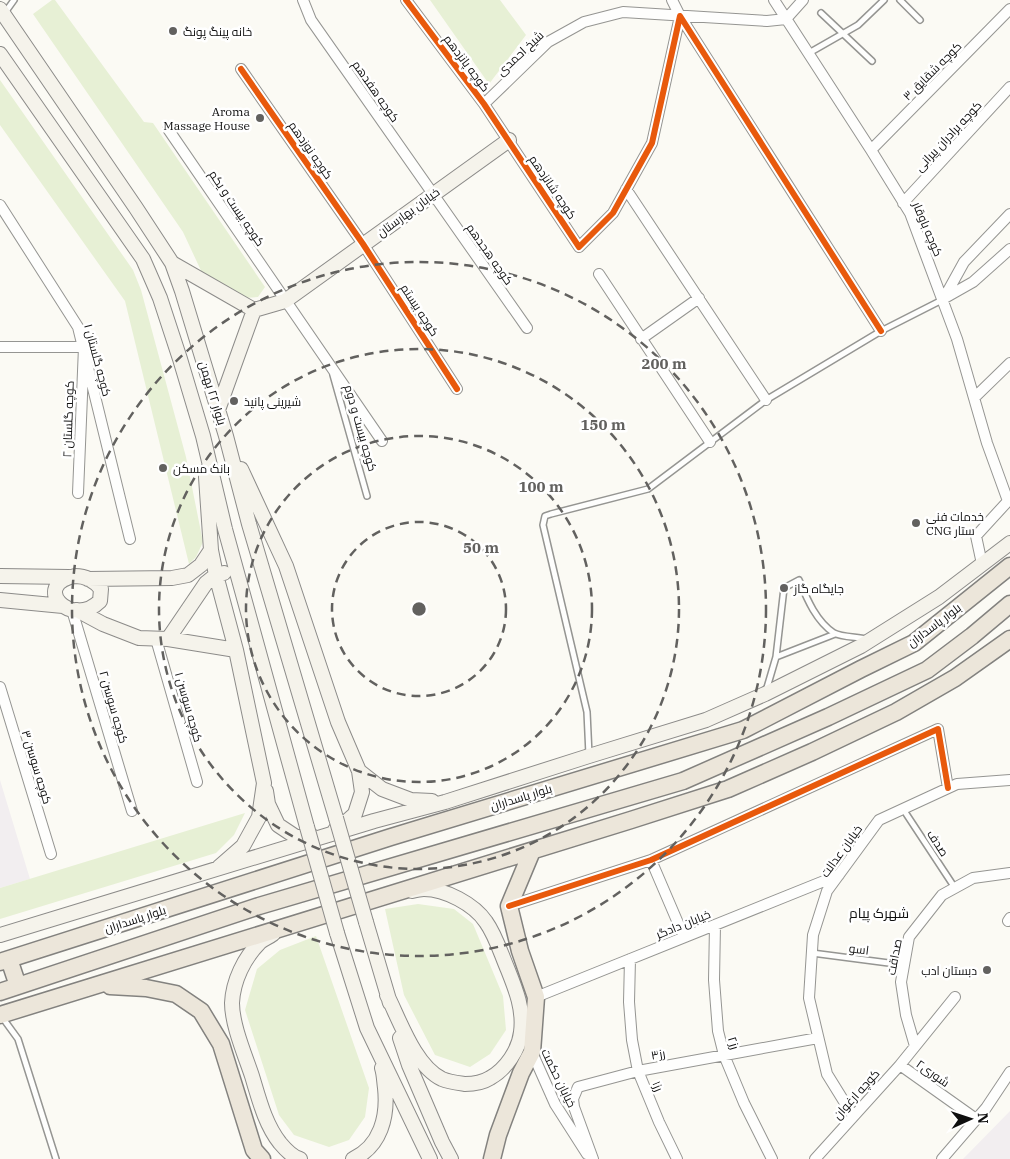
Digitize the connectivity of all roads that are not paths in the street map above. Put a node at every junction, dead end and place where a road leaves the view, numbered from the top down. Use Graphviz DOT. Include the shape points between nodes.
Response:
graph roads {
  1 [pos="14,0"];
  2 [pos="303,0"];
  3 [pos="406,0"];
  4 [pos="672,0"];
  5 [pos="774,0"];
  6 [pos="804,0"];
  7 [pos="884,0"];
  8 [pos="900,0"];
  9 [pos="1010,9"];
  10 [pos="2,12"];
  11 [pos="821,13"];
  12 [pos="680,16"];
  13 [pos="786,19"];
  14 [pos="920,20"];
  15 [pos="843,33"];
  16 [pos="809,53"];
  17 [pos="0,54"];
  18 [pos="872,61"];
  19 [pos="241,69"];
  20 [pos="1010,87"];
  21 [pos="484,104"];
  22 [pos="168,129"];
  23 [pos="509,140"];
  24 [pos="871,150"];
  25 [pos="626,189"];
  26 [pos="433,194"];
  27 [pos="904,203"];
  28 [pos="0,205"];
  29 [pos="1010,214"];
  30 [pos="363,244"];
  31 [pos="1010,249"];
  32 [pos="172,263"];
  33 [pos="599,274"];
  34 [pos="699,298"];
  35 [pos="943,300"];
  36 [pos="285,301"];
  37 [pos="254,310"];
  38 [pos="527,328"];
  39 [pos="881,331"];
  40 [pos="641,339"];
  41 [pos="0,347"];
  42 [pos="84,347"];
  43 [pos="1010,363"];
  44 [pos="331,367"];
  45 [pos="457,389"];
  46 [pos="974,398"];
  47 [pos="766,400"];
  48 [pos="218,410"];
  49 [pos="203,436"];
  50 [pos="226,436"];
  51 [pos="382,441"];
  52 [pos="710,442"];
  53 [pos="78,492"];
  54 [pos="367,496"];
  55 [pos="130,539"];
  56 [pos="1010,543"];
  57 [pos="211,550"];
  58 [pos="982,564"];
  59 [pos="1010,566"];
  60 [pos="216,575"];
  61 [pos="0,576"];
  62 [pos="70,577"];
  63 [pos="88,578"];
  64 [pos="239,578"];
  65 [pos="0,600"];
  66 [pos="1010,604"];
  67 [pos="71,609"];
  68 [pos="835,634"];
  69 [pos="972,636"];
  70 [pos="162,639"];
  71 [pos="1010,639"];
  72 [pos="871,640"];
  73 [pos="236,650"];
  74 [pos="776,657"];
  75 [pos="0,687"];
  76 [pos="765,694"];
  77 [pos="925,695"];
  78 [pos="589,756"];
  79 [pos="359,771"];
  80 [pos="1010,780"];
  81 [pos="683,781"];
  82 [pos="197,782"];
  83 [pos="264,783"];
  84 [pos="948,788"];
  85 [pos="728,789"];
  86 [pos="445,802"];
  87 [pos="904,809"];
  88 [pos="132,811"];
  89 [pos="532,851"];
  90 [pos="51,854"];
  91 [pos="651,860"];
  92 [pos="216,869"];
  93 [pos="1010,873"];
  94 [pos="840,874"];
  95 [pos="955,888"];
  96 [pos="394,893"];
  97 [pos="510,906"];
  98 [pos="715,925"];
  99 [pos="285,928"];
  100 [pos="0,935"];
  101 [pos="684,937"];
  102 [pos="812,953"];
  103 [pos="630,959"];
  104 [pos="4,960"];
  105 [pos="904,965"];
  106 [pos="98,985"];
  107 [pos="18,986"];
  108 [pos="0,992"];
  109 [pos="388,995"];
  110 [pos="536,997"];
  111 [pos="955,997"];
  112 [pos="0,1015"];
  113 [pos="367,1028"];
  114 [pos="521,1033"];
  115 [pos="818,1038"];
  116 [pos="915,1046"];
  117 [pos="532,1052"];
  118 [pos="724,1055"];
  119 [pos="900,1065"];
  120 [pos="638,1071"];
  121 [pos="1010,1072"];
  122 [pos="853,1116"];
  123 [pos="976,1119"];
  124 [pos="56,1159"];
  125 [pos="262,1159"];
  126 [pos="300,1159"];
  127 [pos="354,1159"];
  128 [pos="430,1159"];
  129 [pos="451,1159"];
  130 [pos="492,1159"];
  131 [pos="592,1159"];
  132 [pos="677,1159"];
  133 [pos="772,1159"];
  134 [pos="815,1159"];
  135 [pos="942,1159"];
  1 -- 10 [label="lane"];
  2 -- 26 [label="street, کوچه هفدهم" via="311,20"];
  3 -- 21 [label="street, کوچه پانزدهم"];
  4 -- 12 [label="street"];
  5 -- 13 [label="street, کوچه باوقار"];
  6 -- 13 [label="street"];
  7 -- 15 [label="lane" via="858,25"];
  8 -- 14 [label="lane"];
  9 -- 24 [label="street, کوچه شقایق ۳"];
  10 -- 32 [label="main road, بلوار ۲۲ بهمن"];
  11 -- 15 [label="lane"];
  12 -- 13 [label="street, شیخ احمدی" via="767,21"];
  12 -- 21 [label="street, شیخ احمدی" via="623,12 584,22 548,42"];
  12 -- 25 [label="street" via="652,143"];
  12 -- 39 [label="street"];
  13 -- 16 [label="street, کوچه باوقار"];
  15 -- 16 [label="lane"];
  15 -- 18 [label="lane"];
  16 -- 24 [label="street, کوچه باوقار"];
  17 -- 49 [label="main road, بلوار ۲۲ بهمن" via="143,259 160,298"];
  19 -- 30 [label="street, کوچه نوزدهم"];
  20 -- 27 [label="street, کوچه برادران پیرانی"];
  21 -- 23 [label="street, کوچه پانزدهم"];
  22 -- 36 [label="street, کوچه بیست و یکم"];
  23 -- 25 [label="street, کوچه شانزدهم" via="579,247 613,214"];
  23 -- 26 [label="main road, خیابان بهارستان"];
  24 -- 27 [label="street, کوچه باوقار"];
  25 -- 34 [label="street"];
  26 -- 30 [label="main road, خیابان بهارستان"];
  26 -- 38 [label="street, کوچه هجدهم"];
  27 -- 35 [label="street, کوچه باوقار"];
  28 -- 42 [label="street, کوچه گلستان ۱" via="78,327"];
  29 -- 35 [label="street" via="964,262"];
  30 -- 36 [label="main road, خیابان بهارستان"];
  30 -- 45 [label="street, کوچه بیستم"];
  31 -- 35 [label="street" via="973,282"];
  32 -- 37 [label="main road"];
  32 -- 48 [label="main road, بلوار ۲۲ بهمن"];
  33 -- 40 [label="street"];
  34 -- 40 [label="street"];
  34 -- 47 [label="street"];
  35 -- 39 [label="lane"];
  35 -- 46 [label="street, کوچه باوقار"];
  36 -- 37 [label="main road, خیابان بهارستان"];
  36 -- 44 [label="street, کوچه بیست و دوم"];
  37 -- 48 [label="main road"];
  39 -- 47 [label="lane"];
  40 -- 52 [label="street"];
  41 -- 42 [label="street"];
  42 -- 53 [label="street, کوچه گلستان ۲"];
  42 -- 55 [label="street, کوچه گلستان ۱"];
  43 -- 46 [label="street"];
  44 -- 51 [label="street, کوچه بیست و دوم"];
  44 -- 54 [label="lane, کوچه بیست و دوم"];
  46 -- 58 [label="street, کوچه باوقار" via="1008,501 976,536"];
  47 -- 52 [label="lane"];
  48 -- 50 [label="main road, بلوار ۲۲ بهمن"];
  49 -- 57 [label="main road"];
  49 -- 64 [label="main road, بلوار ۲۲ بهمن"];
  50 -- 79 [label="main road" via="286,566 338,722"];
  50 -- 109 [label="main road, بلوار ۲۲ بهمن, bridge"];
  52 -- 78 [label="lane" via="648,489 546,516 543,526 588,712"];
  56 -- 58 [label="main road"];
  57 -- 60 [label="main road"];
  57 -- 63 [label="main road" via="201,565 188,574 172,578"];
  58 -- 72 [label="main road"];
  59 -- 104 [label="main road, بلوار پاسداران" via="914,643 743,730"];
  60 -- 64 [label="main road" via="227,572"];
  60 -- 70 [label="main road"];
  60 -- 73 [label="main road"];
  61 -- 62 [label="main road"];
  62 -- 63 [label="main road"];
  62 -- 67 [label="main road" via="56,586 55,598"];
  63 -- 67 [label="main road" via="101,589 100,601 91,608"];
  64 -- 113 [label="main road, بلوار ۲۲ بهمن, bridge" via="307,827"];
  65 -- 67 [label="main road"];
  66 -- 69 [label="main road"];
  67 -- 70 [label="main road" via="139,638"];
  67 -- 88 [label="street, کوچه سوسن ۲"];
  68 -- 72 [label="lane"];
  68 -- 74 [label="lane"];
  68 -- 74 [label="lane" via="810,606 799,580 784,588"];
  69 -- 77 [label="main road"];
  69 -- 81 [label="main road" via="927,670"];
  70 -- 73 [label="main road"];
  70 -- 82 [label="street, کوچه سوسن ۱"];
  71 -- 77 [label="main road"];
  72 -- 76 [label="main road"];
  73 -- 83 [label="main road"];
  74 -- 76 [label="lane"];
  75 -- 90 [label="street, کوچه سوسن ۳"];
  76 -- 78 [label="main road" via="706,720"];
  77 -- 85 [label="main road" via="896,712"];
  78 -- 86 [label="main road"];
  79 -- 83 [label="main road" via="362,792 354,814 338,829 318,836 296,837 278,825 268,804"];
  79 -- 86 [label="main road" via="382,789 411,800"];
  80 -- 84 [label="street, خیابان عدالت" via="957,784"];
  81 -- 85 [label="main road"];
  81 -- 107 [label="main road" via="260,906"];
  83 -- 92 [label="main road" via="259,817 243,846"];
  84 -- 87 [label="street, خیابان عدالت"];
  84 -- 91 [label="street" via="938,729"];
  85 -- 89 [label="main road"];
  86 -- 92 [label="main road"];
  87 -- 94 [label="street, خیابان عدالت" via="879,820"];
  87 -- 95 [label="lane, صدف"];
  89 -- 96 [label="main road"];
  89 -- 97 [label="main road"];
  91 -- 97 [label="street"];
  91 -- 101 [label="street"];
  92 -- 100 [label="main road"];
  93 -- 95 [label="street, صداقت" via="973,878"];
  94 -- 98 [label="street, خیابان دادگر"];
  94 -- 102 [label="street, خیابان عدالت" via="827,890 813,935"];
  95 -- 105 [label="street, صداقت" via="942,895 909,937"];
  96 -- 99 [label="main road"];
  96 -- 114 [label="main road" via="424,889 442,892 473,908 485,920 518,996"];
  97 -- 110 [label="main road" via="520,951"];
  98 -- 101 [label="street, خیابان دادگر"];
  98 -- 118 [label="street, رز۲" via="714,980 718,1031"];
  99 -- 106 [label="main road"];
  99 -- 126 [label="main road" via="262,941 250,954 234,989 232,1005 237,1032 267,1122 280,1143"];
  101 -- 103 [label="street, خیابان دادگر"];
  102 -- 105 [label="lane, اسو"];
  102 -- 115 [label="street, خیابان عدالت" via="810,998"];
  103 -- 110 [label="street, خیابان دادگر"];
  103 -- 120 [label="street, رز۱" via="629,1002"];
  104 -- 107 [label="main road"];
  105 -- 116 [label="street, صداقت" via="901,982"];
  106 -- 112 [label="main road"];
  106 -- 125 [label="main road" via="146,988 176,994 201,1011 221,1044 254,1150"];
  107 -- 108 [label="main road"];
  109 -- 114 [label="main road" via="416,1054 430,1071 443,1080 476,1084 488,1080 507,1063"];
  109 -- 129 [label="main road" via="409,1065"];
  110 -- 117 [label="main road"];
  111 -- 116 [label="street, کوچه ارغوان"];
  112 -- 124 [label="lane" via="18,1039"];
  113 -- 127 [label="main road" via="383,1072 386,1103 383,1123 375,1141"];
  113 -- 128 [label="main road"];
  114 -- 117 [label="street, خیابان حکمت"];
  115 -- 118 [label="street, رز۳"];
  115 -- 122 [label="street, خیابان عدالت" via="827,1074"];
  116 -- 119 [label="street, کوچه ارغوان"];
  117 -- 130 [label="main road" via="521,1073"];
  117 -- 131 [label="street, خیابان حکمت" via="555,1104"];
  118 -- 120 [label="street, رز۳"];
  118 -- 133 [label="street, رز۲"];
  119 -- 122 [label="street, کوچه ارغوان"];
  119 -- 123 [label="street, شوری۲"];
  120 -- 131 [label="street, رز۳" via="578,1087 573,1099 574,1107"];
  120 -- 132 [label="street, رز۱"];
  121 -- 123 [label="street"];
  122 -- 134 [label="street, کوچه ارغوان"];
  123 -- 135 [label="street"];
}
